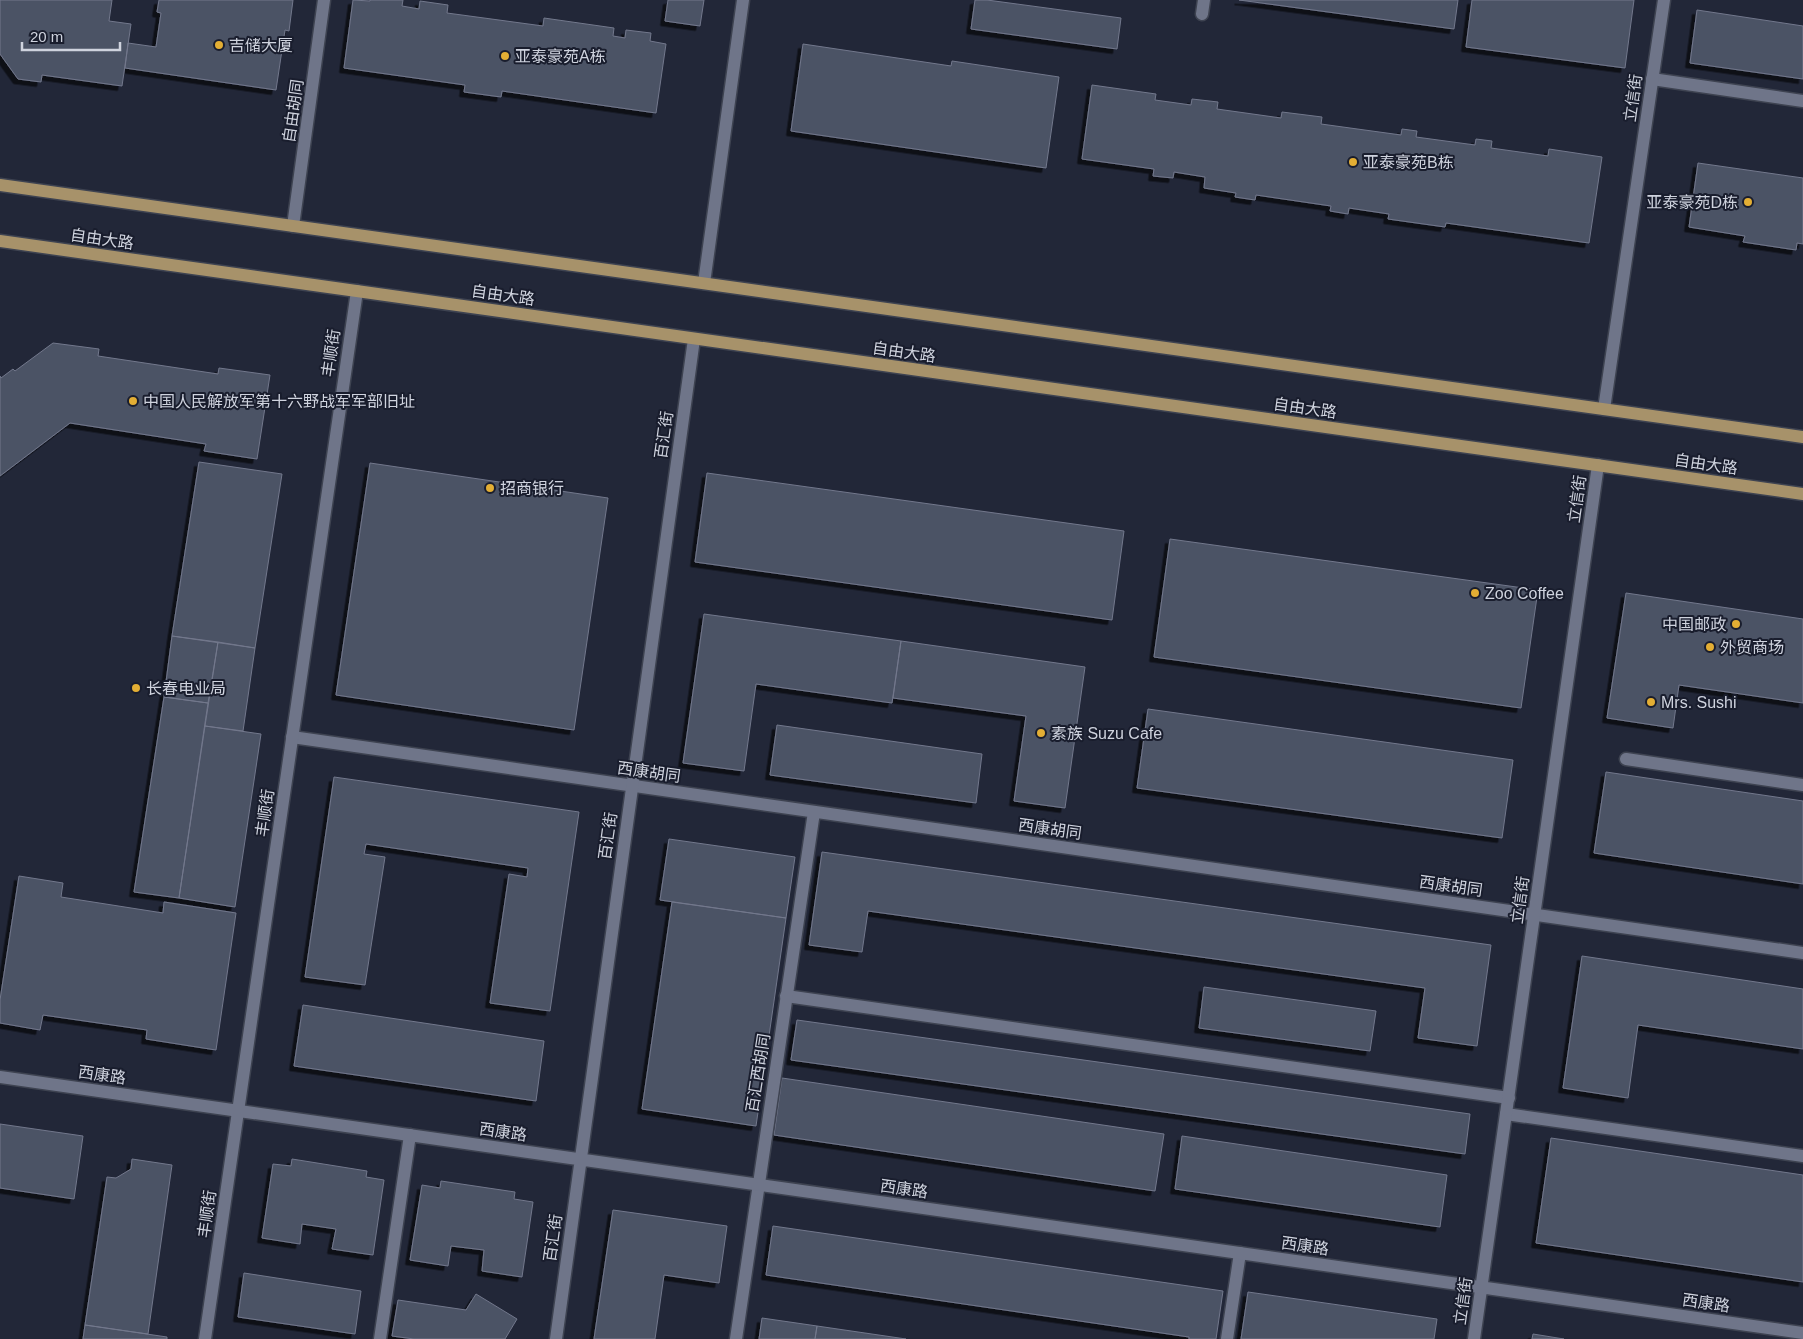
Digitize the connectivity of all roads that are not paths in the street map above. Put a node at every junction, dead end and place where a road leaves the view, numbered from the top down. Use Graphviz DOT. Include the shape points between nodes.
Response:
graph roads {
  1 [pos="324,0"];
  2 [pos="743,0"];
  3 [pos="1204,0"];
  4 [pos="1664,0"];
  5 [pos="1202,14"];
  6 [pos="1652,79"];
  7 [pos="1803,101"];
  8 [pos="0,184"];
  9 [pos="294,226"];
  10 [pos="0,241"];
  11 [pos="704,283"];
  12 [pos="357,291"];
  13 [pos="694,339"];
  14 [pos="1604,409"];
  15 [pos="1803,437"];
  16 [pos="1598,465"];
  17 [pos="1803,494"];
  18 [pos="292,737"];
  19 [pos="1626,759"];
  20 [pos="1803,785"];
  21 [pos="632,786"];
  22 [pos="814,812"];
  23 [pos="1535,914"];
  24 [pos="1803,953"];
  25 [pos="786,996"];
  26 [pos="0,1077"];
  27 [pos="1509,1098"];
  28 [pos="238,1111"];
  29 [pos="1506,1114"];
  30 [pos="410,1135"];
  31 [pos="1803,1156"];
  32 [pos="580,1160"];
  33 [pos="758,1185"];
  34 [pos="1240,1253"];
  35 [pos="1482,1288"];
  36 [pos="1803,1333"];
  37 [pos="205,1339"];
  38 [pos="380,1339"];
  39 [pos="556,1339"];
  40 [pos="736,1339"];
  41 [pos="1227,1339"];
  42 [pos="1474,1339"];
  1 -- 9 [label="street, 自由胡同"];
  2 -- 11 [label="street"];
  3 -- 5 [label="street"];
  4 -- 6 [label="street, 立信街"];
  6 -- 7 [label="street"];
  6 -- 14 [label="street, 立信街"];
  8 -- 9 [label="main road"];
  9 -- 11 [label="main road"];
  10 -- 12 [label="main road, 自由大路"];
  11 -- 14 [label="main road"];
  12 -- 13 [label="main road, 自由大路"];
  12 -- 18 [label="street, 丰顺街"];
  13 -- 16 [label="main road, 自由大路"];
  13 -- 21 [label="street, 百汇街"];
  14 -- 15 [label="main road"];
  16 -- 17 [label="main road, 自由大路"];
  16 -- 23 [label="street, 立信街"];
  18 -- 21 [label="street, 西康胡同"];
  18 -- 28 [label="street, 丰顺街"];
  19 -- 20 [label="street"];
  21 -- 22 [label="street, 西康胡同"];
  21 -- 32 [label="street, 百汇街"];
  22 -- 23 [label="street, 西康胡同"];
  22 -- 25 [label="street, 百汇西胡同"];
  23 -- 24 [label="street, 西康胡同"];
  23 -- 27 [label="street, 立信街"];
  25 -- 27 [label="street"];
  25 -- 33 [label="street, 百汇西胡同"];
  26 -- 28 [label="street, 西康路"];
  27 -- 29 [label="street, 立信街"];
  28 -- 30 [label="street, 西康路"];
  28 -- 37 [label="street, 丰顺街"];
  29 -- 31 [label="street"];
  29 -- 35 [label="street, 立信街"];
  30 -- 32 [label="street, 西康路"];
  30 -- 38 [label="street"];
  32 -- 33 [label="street, 西康路"];
  32 -- 39 [label="street, 百汇街"];
  33 -- 34 [label="street, 西康路"];
  33 -- 40 [label="street, 百汇西胡同"];
  34 -- 35 [label="street, 西康路"];
  34 -- 41 [label="street"];
  35 -- 36 [label="street, 西康路"];
  35 -- 42 [label="street, 立信街"];
}
